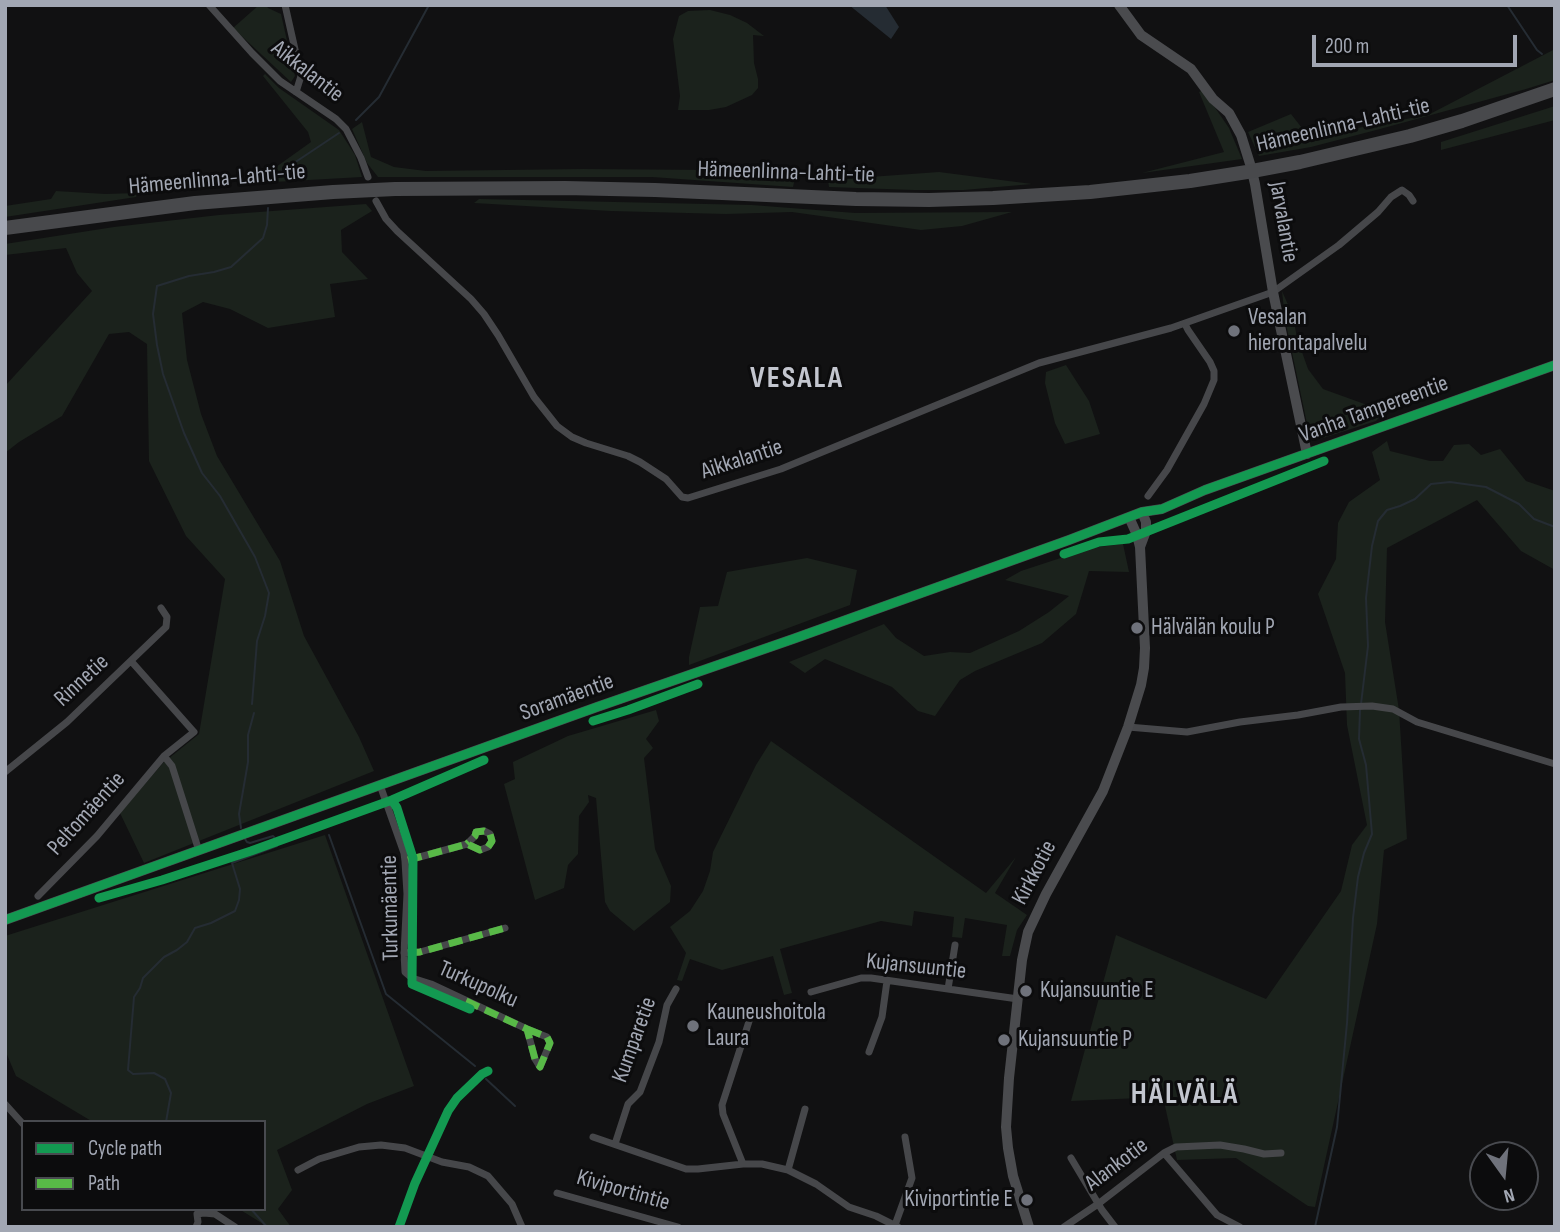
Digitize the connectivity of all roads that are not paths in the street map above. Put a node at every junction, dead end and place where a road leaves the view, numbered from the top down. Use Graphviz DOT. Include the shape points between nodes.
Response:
graph roads {
  1 [pos="209,5"];
  2 [pos="285,5"];
  3 [pos="1119,5"];
  4 [pos="1555,89"];
  5 [pos="296,92"];
  6 [pos="368,177"];
  7 [pos="376,201"];
  8 [pos="1413,201"];
  9 [pos="5,228"];
  10 [pos="1273,292"];
  11 [pos="1185,324"];
  12 [pos="1555,365"];
  13 [pos="1307,454"];
  14 [pos="1148,496"];
  15 [pos="1142,512"];
  16 [pos="1129,517"];
  17 [pos="1140,547"];
  18 [pos="161,608"];
  19 [pos="131,661"];
  20 [pos="1128,727"];
  21 [pos="164,756"];
  22 [pos="1555,764"];
  23 [pos="5,772"];
  24 [pos="380,785"];
  25 [pos="467,844"];
  26 [pos="199,851"];
  27 [pos="405,861"];
  28 [pos="38,895"];
  29 [pos="5,920"];
  30 [pos="505,928"];
  31 [pos="955,944"];
  32 [pos="404,953"];
  33 [pos="412,978"];
  34 [pos="887,981"];
  35 [pos="676,989"];
  36 [pos="948,989"];
  37 [pos="811,992"];
  38 [pos="1018,999"];
  39 [pos="753,1009"];
  40 [pos="527,1029"];
  41 [pos="869,1052"];
  42 [pos="5,1104"];
  43 [pos="805,1109"];
  44 [pos="21,1122"];
  45 [pos="593,1137"];
  46 [pos="905,1137"];
  47 [pos="615,1144"];
  48 [pos="1164,1153"];
  49 [pos="1280,1153"];
  50 [pos="1071,1158"];
  51 [pos="743,1164"];
  52 [pos="298,1170"];
  53 [pos="788,1170"];
  54 [pos="556,1192"];
  55 [pos="1098,1204"];
  56 [pos="195,1212"];
  57 [pos="897,1226"];
  58 [pos="196,1227"];
  59 [pos="235,1227"];
  60 [pos="522,1227"];
  61 [pos="678,1227"];
  62 [pos="1029,1227"];
  63 [pos="1065,1227"];
  64 [pos="1115,1227"];
  65 [pos="1240,1227"];
  1 -- 5 [label="street, Aikkalantie" via="252,53"];
  2 -- 5 [label="street" via="301,76"];
  3 -- 10 [label="street, Jarvalantie" via="1141,35 1191,69 1235,123 1258,198"];
  4 -- 9 [label="highway, Hämeenlinna-Lahti-tie" via="1410,136 1300,162 1090,192 929,200 642,190 395,189 195,203"];
  5 -- 6 [label="street, Aikkalantie" via="346,129"];
  7 -- 11 [label="street, Aikkalantie" via="397,231 484,314 557,426 572,437 640,462 688,498 781,469 1039,363"];
  8 -- 10 [label="street, Aikkalantie" via="1402,190 1391,197 1339,246"];
  10 -- 11 [label="street, Aikkalantie"];
  10 -- 13 [label="street, Jarvalantie"];
  11 -- 14 [label="street" via="1210,362 1214,380 1167,470"];
  12 -- 13 [label="street, Vanha Tampereentie"];
  13 -- 15 [label="street, Vanha Tampereentie" via="1162,509"];
  15 -- 16 [label="street, Soramäentie"];
  15 -- 17 [label="street, Kirkkotie" via="1146,531"];
  16 -- 17 [label="street, Kirkkotie"];
  16 -- 24 [label="street, Soramäentie"];
  17 -- 20 [label="street, Kirkkotie" via="1144,668"];
  18 -- 19 [label="street, Rinnetie" via="167,617 166,627"];
  19 -- 21 [label="street, Peltomäentie" via="194,732"];
  19 -- 23 [label="street, Rinnetie"];
  20 -- 22 [label="street" via="1186,732 1372,706"];
  20 -- 38 [label="street, Kirkkotie" via="1104,791 1028,932"];
  21 -- 26 [label="street" via="172,766"];
  21 -- 28 [label="street, Peltomäentie" via="97,836"];
  24 -- 26 [label="street, Soramäentie"];
  24 -- 27 [label="street, Turkumäentie"];
  25 -- 27 [label="street"];
  26 -- 29 [label="street, Soramäentie"];
  27 -- 32 [label="street, Turkumäentie"];
  30 -- 32 [label="street"];
  31 -- 36 [label="street"];
  32 -- 33 [label="street, Turkumäentie" via="405,972"];
  33 -- 40 [label="street, Turkupolku"];
  34 -- 36 [label="street, Kujansuuntie"];
  34 -- 37 [label="street, Kujansuuntie" via="861,978"];
  34 -- 41 [label="street" via="882,1017"];
  35 -- 47 [label="street, Kumparetie" via="640,1092 628,1104"];
  36 -- 38 [label="street, Kujansuuntie"];
  38 -- 62 [label="street, Kirkkotie" via="1007,1142"];
  39 -- 51 [label="street" via="722,1105"];
  40 -- 40 [label="street, Turkupolku" via="535,1059 540,1067 550,1043 547,1037"];
  42 -- 44 [label="street"];
  43 -- 53 [label="street"];
  45 -- 47 [label="street"];
  46 -- 57 [label="street" via="912,1178"];
  47 -- 51 [label="street" via="686,1168"];
  48 -- 49 [label="street, Alankotie" via="1176,1147 1220,1145"];
  48 -- 55 [label="street, Alankotie"];
  48 -- 65 [label="street" via="1217,1215"];
  50 -- 55 [label="street"];
  51 -- 53 [label="street"];
  52 -- 60 [label="street" via="359,1147 405,1148 488,1176 512,1204"];
  53 -- 57 [label="street" via="849,1207"];
  54 -- 61 [label="street, Kiviportintie"];
  55 -- 63 [label="street, Alankotie"];
  55 -- 64 [label="street"];
  56 -- 58 [label="street"];
  56 -- 59 [label="street" via="215,1214"];
}
